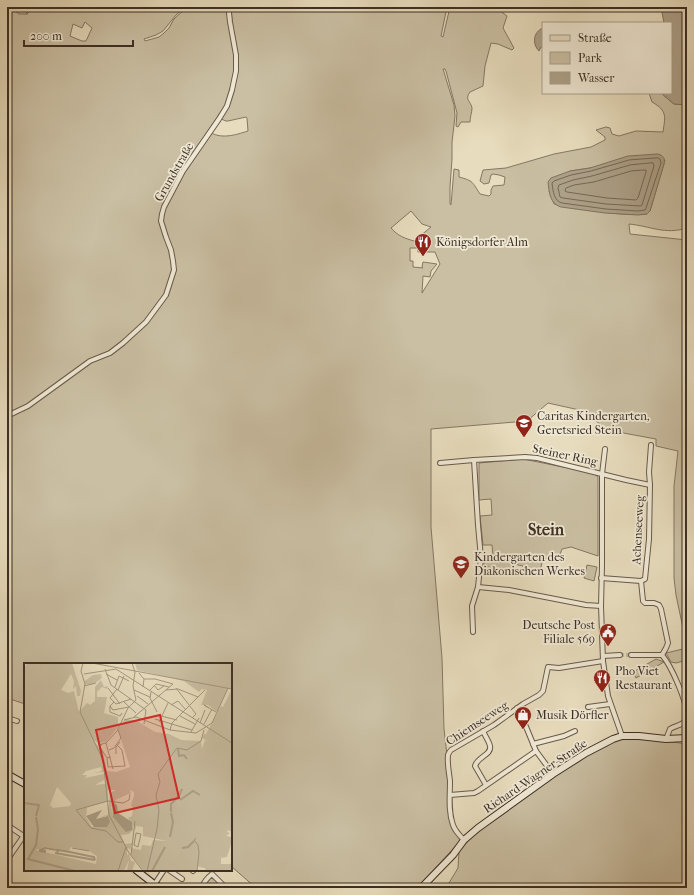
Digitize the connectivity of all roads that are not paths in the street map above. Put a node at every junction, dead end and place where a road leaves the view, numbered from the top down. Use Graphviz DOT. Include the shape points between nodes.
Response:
graph roads {
  1 [pos="230,7"];
  2 [pos="7,416"];
  3 [pos="651,445"];
  4 [pos="606,449"];
  5 [pos="474,460"];
  6 [pos="440,463"];
  7 [pos="602,474"];
  8 [pos="650,485"];
  9 [pos="687,530"];
  10 [pos="687,558"];
  11 [pos="601,578"];
  12 [pos="641,581"];
  13 [pos="478,587"];
  14 [pos="601,606"];
  15 [pos="473,632"];
  16 [pos="631,655"];
  17 [pos="662,655"];
  18 [pos="620,656"];
  19 [pos="603,659"];
  20 [pos="610,704"];
  21 [pos="588,707"];
  22 [pos="517,708"];
  23 [pos="687,714"];
  24 [pos="7,718"];
  25 [pos="687,718"];
  26 [pos="17,721"];
  27 [pos="483,731"];
  28 [pos="575,731"];
  29 [pos="622,736"];
  30 [pos="687,738"];
  31 [pos="666,739"];
  32 [pos="533,744"];
  33 [pos="536,751"];
  34 [pos="7,774"];
  35 [pos="554,774"];
  36 [pos="24,783"];
  37 [pos="486,785"];
  38 [pos="450,795"];
  39 [pos="7,825"];
  40 [pos="24,835"];
  41 [pos="464,840"];
  42 [pos="7,860"];
  43 [pos="137,871"];
  44 [pos="163,871"];
  45 [pos="170,871"];
  46 [pos="182,879"];
  47 [pos="153,886"];
  48 [pos="162,888"];
  49 [pos="204,888"];
  50 [pos="226,888"];
  51 [pos="421,888"];
  1 -- 2 [label="street, Grundstraße" via="236,71 227,106 183,172 162,214 162,225 174,266 166,295 146,322 110,353 90,362 28,406"];
  3 -- 8 [label="street, Achenseeweg"];
  4 -- 7 [label="street, Steiner Ring"];
  5 -- 6 [label="street, Steiner Ring"];
  5 -- 7 [label="street, Steiner Ring" via="537,458"];
  5 -- 13 [label="street" via="480,558"];
  7 -- 8 [label="street, Achenseeweg"];
  7 -- 11 [label="street, Steiner Ring"];
  8 -- 12 [label="street, Achenseeweg" via="649,539 645,579"];
  9 -- 10 [label="main road"];
  11 -- 12 [label="street, Achenseeweg"];
  11 -- 14 [label="street, Steiner Ring"];
  12 -- 17 [label="street" via="643,601 659,605 661,609 668,644"];
  13 -- 14 [label="street"];
  13 -- 15 [label="street" via="472,606"];
  14 -- 19 [label="street, Steiner Ring"];
  16 -- 17 [label="street"];
  17 -- 23 [label="street" via="671,667"];
  18 -- 19 [label="street"];
  19 -- 20 [label="street, Steiner Ring"];
  19 -- 22 [label="street, Chiemseeweg" via="559,668 548,667 543,691"];
  20 -- 21 [label="street"];
  20 -- 29 [label="street, Steiner Ring"];
  22 -- 27 [label="street, Chiemseeweg"];
  22 -- 32 [label="street"];
  24 -- 26 [label="street"];
  25 -- 31 [label="street" via="684,723 670,729"];
  27 -- 37 [label="street" via="490,749 475,766"];
  27 -- 38 [label="street, Chiemseeweg" via="449,752"];
  28 -- 32 [label="street"];
  29 -- 31 [label="street, Richard-Wagner-Straße"];
  29 -- 35 [label="street, Richard-Wagner-Straße" via="593,749"];
  30 -- 31 [label="street, Richard-Wagner-Straße"];
  32 -- 33 [label="street"];
  33 -- 35 [label="street"];
  33 -- 37 [label="street"];
  34 -- 36 [label="street"];
  35 -- 41 [label="street, Richard-Wagner-Straße"];
  37 -- 38 [label="street" via="474,793"];
  38 -- 41 [label="street, Chiemseeweg" via="453,826"];
  39 -- 40 [label="street"];
  40 -- 42 [label="street"];
  41 -- 51 [label="street, Richard-Wagner-Straße"];
  43 -- 47 [label="street"];
  44 -- 47 [label="street"];
  45 -- 46 [label="street"];
  47 -- 48 [label="street"];
  49 -- 50 [label="street" via="204,882 212,874"];
}
